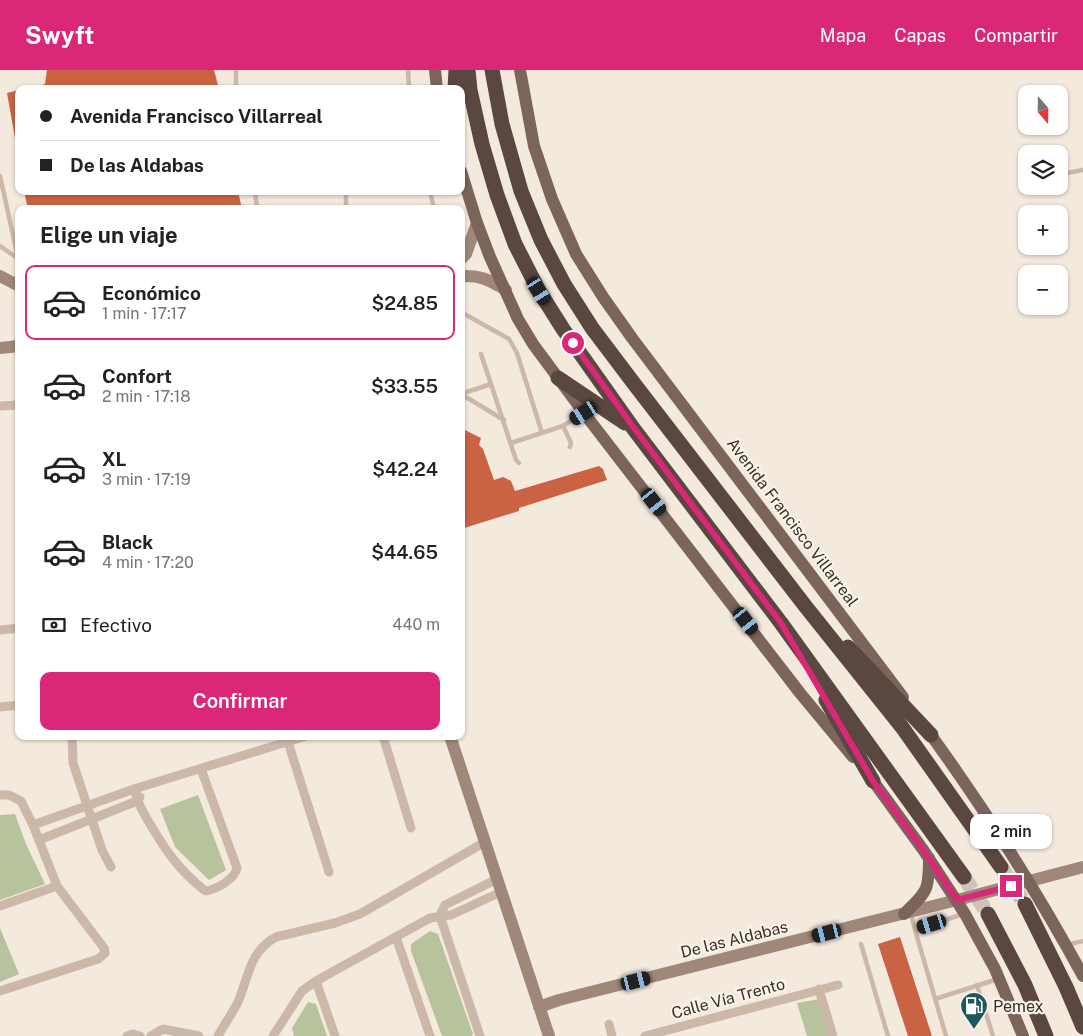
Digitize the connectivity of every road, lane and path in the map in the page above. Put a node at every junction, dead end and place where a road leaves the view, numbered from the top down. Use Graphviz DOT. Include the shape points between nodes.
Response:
graph roads {
  1 [pos="236,70"];
  2 [pos="408,70"];
  3 [pos="435,70"];
  4 [pos="456,70"];
  5 [pos="468,70"];
  6 [pos="492,70"];
  7 [pos="520,70"];
  8 [pos="236,85"];
  9 [pos="409,85"];
  10 [pos="437,85"];
  11 [pos="455,85"];
  12 [pos="1083,170"];
  13 [pos="1068,173"];
  14 [pos="0,176"];
  15 [pos="465,185"];
  16 [pos="476,223"];
  17 [pos="15,244"];
  18 [pos="0,246"];
  19 [pos="465,255"];
  20 [pos="15,256"];
  21 [pos="0,276"];
  22 [pos="465,276"];
  23 [pos="15,284"];
  24 [pos="506,290"];
  25 [pos="465,314"];
  26 [pos="15,346"];
  27 [pos="0,348"];
  28 [pos="481,354"];
  29 [pos="558,378"];
  30 [pos="491,384"];
  31 [pos="465,393"];
  32 [pos="465,396"];
  33 [pos="15,405"];
  34 [pos="0,406"];
  35 [pos="584,413"];
  36 [pos="504,420"];
  37 [pos="564,426"];
  38 [pos="634,428"];
  39 [pos="542,433"];
  40 [pos="511,443"];
  41 [pos="570,448"];
  42 [pos="519,462"];
  43 [pos="806,607"];
  44 [pos="781,623"];
  45 [pos="15,628"];
  46 [pos="0,630"];
  47 [pos="15,705"];
  48 [pos="0,706"];
  49 [pos="931,736"];
  50 [pos="72,740"];
  51 [pos="294,740"];
  52 [pos="384,740"];
  53 [pos="451,740"];
  54 [pos="288,742"];
  55 [pos="201,769"];
  56 [pos="873,781"];
  57 [pos="147,786"];
  58 [pos="134,789"];
  59 [pos="0,795"];
  60 [pos="136,801"];
  61 [pos="88,804"];
  62 [pos="91,818"];
  63 [pos="33,825"];
  64 [pos="411,828"];
  65 [pos="39,840"];
  66 [pos="485,842"];
  67 [pos="929,858"];
  68 [pos="111,867"];
  69 [pos="1001,867"];
  70 [pos="1083,867"];
  71 [pos="329,872"];
  72 [pos="964,877"];
  73 [pos="497,879"];
  74 [pos="1030,881"];
  75 [pos="57,886"];
  76 [pos="501,892"];
  77 [pos="957,900"];
  78 [pos="1025,904"];
  79 [pos="0,906"];
  80 [pos="907,913"];
  81 [pos="965,914"];
  82 [pos="988,914"];
  83 [pos="439,917"];
  84 [pos="915,930"];
  85 [pos="396,936"];
  86 [pos="1083,941"];
  87 [pos="861,944"];
  88 [pos="1066,945"];
  89 [pos="1083,976"];
  90 [pos="999,978"];
  91 [pos="316,981"];
  92 [pos="838,985"];
  93 [pos="977,985"];
  94 [pos="819,989"];
  95 [pos="0,991"];
  96 [pos="935,1000"];
  97 [pos="539,1007"];
  98 [pos="609,1024"];
  99 [pos="1083,1027"];
  100 [pos="276,1035"];
  101 [pos="127,1036"];
  102 [pos="140,1036"];
  103 [pos="155,1036"];
  104 [pos="199,1036"];
  105 [pos="218,1036"];
  106 [pos="335,1036"];
  107 [pos="430,1036"];
  108 [pos="480,1036"];
  109 [pos="549,1036"];
  110 [pos="612,1036"];
  111 [pos="645,1036"];
  112 [pos="833,1036"];
  113 [pos="888,1036"];
  114 [pos="946,1036"];
  115 [pos="992,1036"];
  116 [pos="1023,1036"];
  117 [pos="1046,1036"];
  1 -- 8 [label="lane"];
  2 -- 9 [label="lane"];
  3 -- 10 [label="main road"];
  4 -- 11 [label="highway"];
  5 -- 38 [label="highway" via="482,144 515,244 563,329"];
  6 -- 43 [label="highway" via="502,124 521,191 564,284 592,328"];
  7 -- 49 [label="main road, Avenida Francisco Villarreal" via="534,146 576,254 632,338"];
  12 -- 13 [label="lane"];
  14 -- 17 [label="lane"];
  15 -- 16 [label="main road"];
  16 -- 19 [label="street"];
  16 -- 24 [label="main road"];
  18 -- 20 [label="lane"];
  21 -- 23 [label="street"];
  22 -- 24 [label="street" via="486,279"];
  24 -- 29 [label="main road" via="518,319"];
  25 -- 39 [label="lane" via="513,343"];
  26 -- 27 [label="street"];
  28 -- 30 [label="lane"];
  29 -- 35 [label="main road"];
  29 -- 38 [label="highway"];
  30 -- 31 [label="lane"];
  30 -- 36 [label="lane"];
  32 -- 36 [label="lane"];
  33 -- 34 [label="street"];
  35 -- 37 [label="lane"];
  35 -- 56 [label="main road" via="800,693"];
  36 -- 40 [label="lane"];
  37 -- 39 [label="lane"];
  37 -- 41 [label="lane"];
  38 -- 44 [label="highway"];
  39 -- 40 [label="lane"];
  40 -- 42 [label="lane"];
  43 -- 49 [label="highway" via="860,659"];
  43 -- 69 [label="highway" via="902,728"];
  44 -- 56 [label="highway"];
  44 -- 72 [label="highway"];
  45 -- 46 [label="street"];
  47 -- 48 [label="street"];
  49 -- 74 [label="main road, Avenida Francisco Villarreal" via="956,768"];
  50 -- 61 [label="street" via="73,763"];
  51 -- 54 [label="street"];
  52 -- 64 [label="street"];
  53 -- 66 [label="street"];
  54 -- 55 [label="street"];
  54 -- 71 [label="street"];
  55 -- 57 [label="street"];
  55 -- 60 [label="street" via="237,868 232,878 211,890 204,890 176,864"];
  56 -- 67 [label="main road"];
  57 -- 58 [label="street"];
  57 -- 60 [label="street"];
  58 -- 60 [label="street"];
  58 -- 61 [label="street"];
  59 -- 63 [label="street" via="9,795 21,802"];
  60 -- 62 [label="street"];
  61 -- 62 [label="street"];
  61 -- 63 [label="street"];
  62 -- 65 [label="street"];
  62 -- 68 [label="street"];
  63 -- 65 [label="street"];
  65 -- 75 [label="street"];
  66 -- 73 [label="street"];
  66 -- 105 [label="street" via="360,914 268,941 254,957 237,1003"];
  67 -- 77 [label="main road"];
  67 -- 80 [label="main road" via="929,880 924,894"];
  70 -- 74 [label="street, De las Aldabas"];
  73 -- 76 [label="street"];
  73 -- 83 [label="street" via="445,906"];
  74 -- 77 [label="street, De las Aldabas"];
  74 -- 88 [label="main road, Avenida Francisco Villarreal"];
  75 -- 79 [label="street"];
  75 -- 95 [label="street" via="105,952 98,959"];
  76 -- 83 [label="street" via="451,915"];
  76 -- 97 [label="street"];
  77 -- 80 [label="street, De las Aldabas"];
  77 -- 81 [label="main road"];
  78 -- 99 [label="highway"];
  80 -- 84 [label="lane"];
  80 -- 97 [label="street, De las Aldabas"];
  81 -- 84 [label="lane"];
  81 -- 90 [label="main road"];
  82 -- 117 [label="highway" via="1022,978"];
  83 -- 85 [label="street" via="430,918"];
  83 -- 108 [label="street"];
  84 -- 96 [label="lane"];
  85 -- 91 [label="street"];
  85 -- 107 [label="street"];
  86 -- 88 [label="lane"];
  87 -- 113 [label="lane"];
  88 -- 89 [label="main road, Avenida Francisco Villarreal"];
  90 -- 93 [label="lane"];
  90 -- 116 [label="main road"];
  91 -- 100 [label="street" via="302,991"];
  91 -- 106 [label="street"];
  92 -- 94 [label="street, Calle Vía Trento"];
  93 -- 96 [label="lane"];
  93 -- 115 [label="lane"];
  94 -- 111 [label="street, Calle Vía Trento"];
  94 -- 112 [label="street"];
  96 -- 114 [label="lane"];
  97 -- 109 [label="street"];
  98 -- 110 [label="street"];
  101 -- 102 [label="street"];
  103 -- 104 [label="street" via="163,1029"];
}
